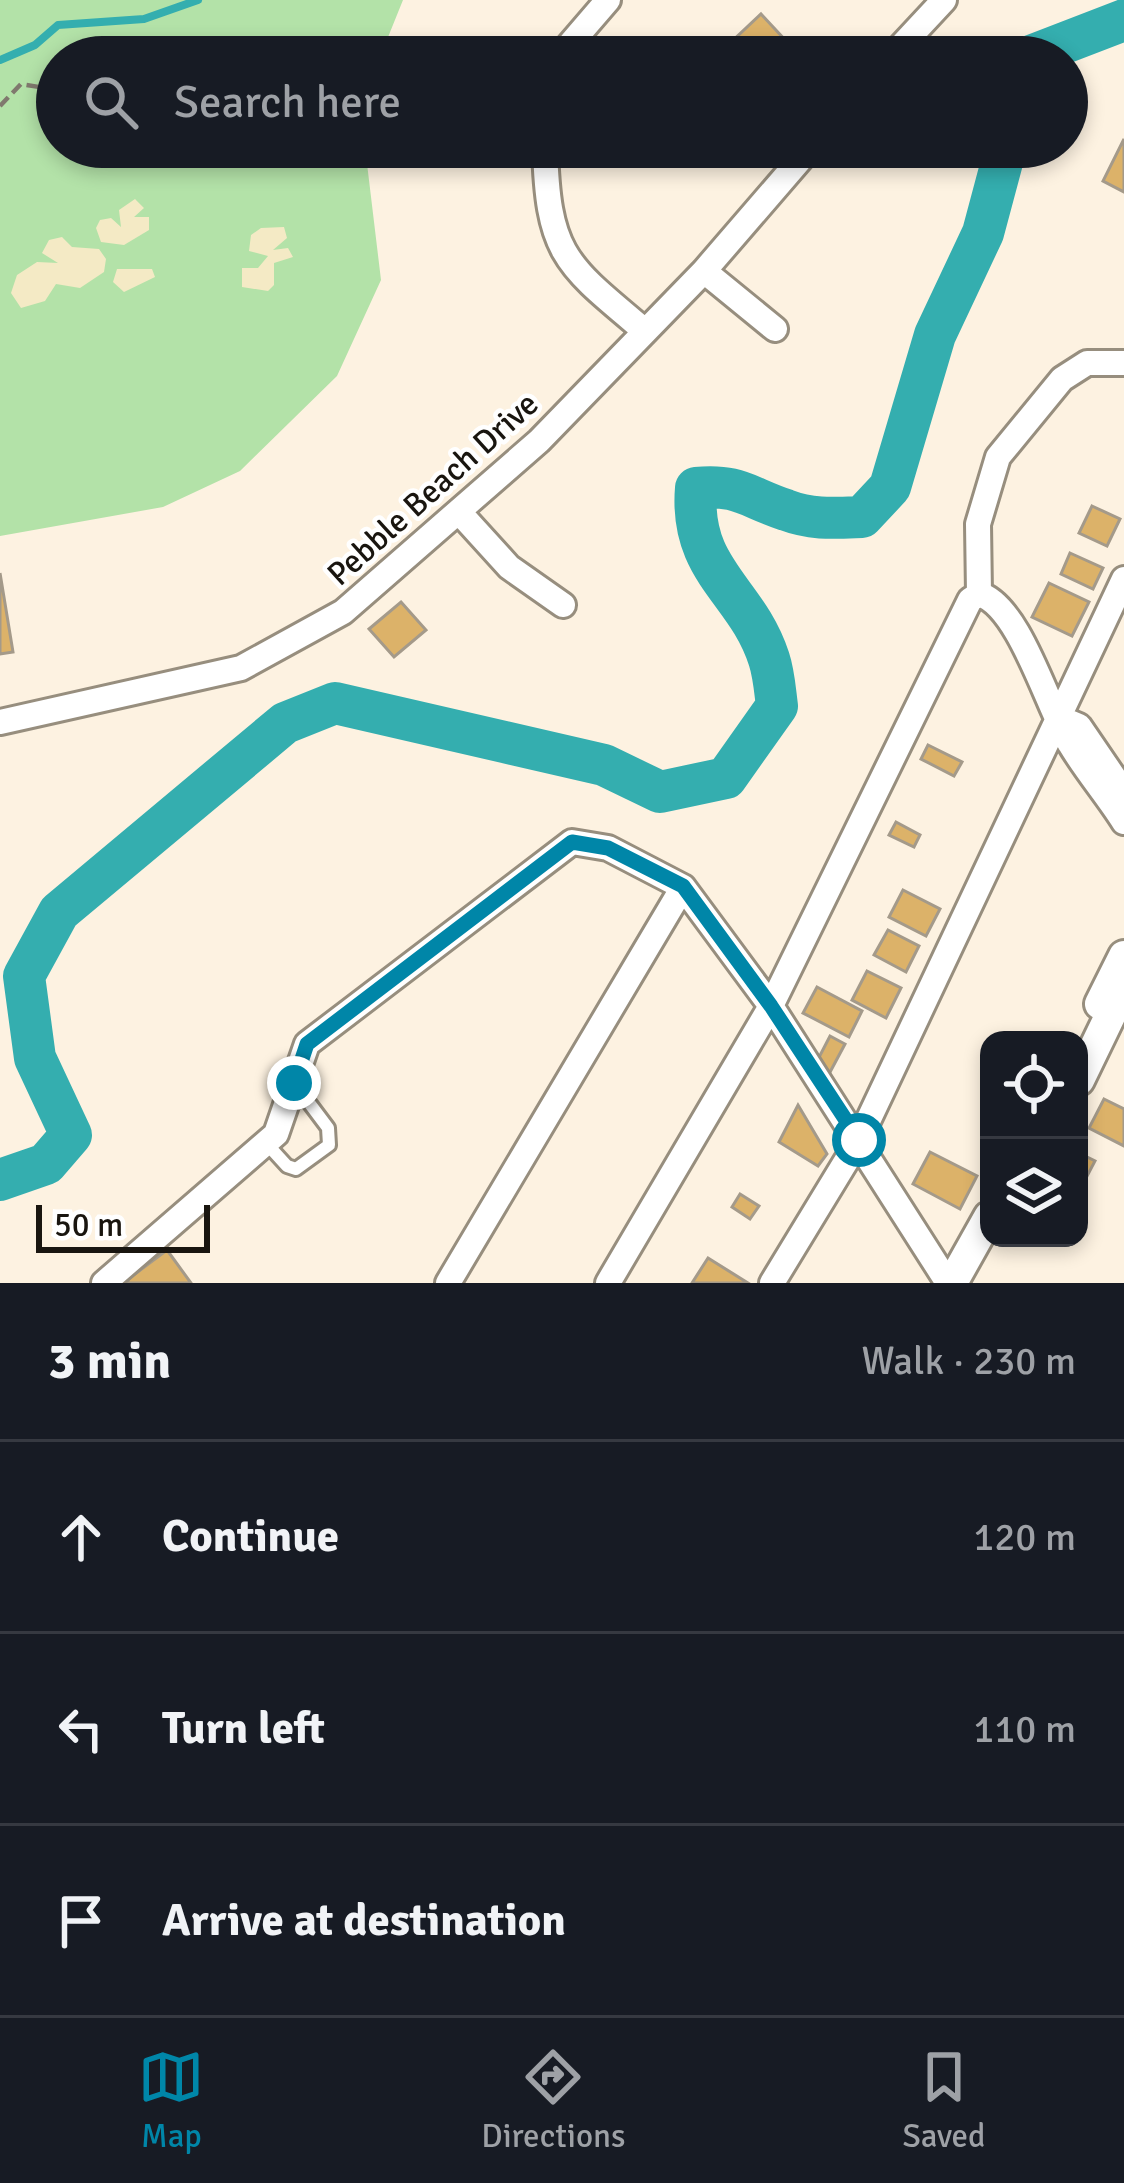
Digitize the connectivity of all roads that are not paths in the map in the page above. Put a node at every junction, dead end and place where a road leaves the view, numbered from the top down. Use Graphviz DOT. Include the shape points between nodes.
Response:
graph roads {
  1 [pos="608,0"];
  2 [pos="944,0"];
  3 [pos="577,36"];
  4 [pos="911,36"];
  5 [pos="547,168"];
  6 [pos="793,168"];
  7 [pos="704,271"];
  8 [pos="775,329"];
  9 [pos="645,331"];
  10 [pos="1124,363"];
  11 [pos="459,512"];
  12 [pos="1124,579"];
  13 [pos="979,594"];
  14 [pos="563,605"];
  15 [pos="1060,718"];
  16 [pos="0,722"];
  17 [pos="1124,792"];
  18 [pos="1124,822"];
  19 [pos="683,886"];
  20 [pos="1124,956"];
  21 [pos="1124,987"];
  22 [pos="771,1006"];
  23 [pos="1087,1031"];
  24 [pos="1088,1061"];
  25 [pos="294,1083"];
  26 [pos="859,1140"];
  27 [pos="266,1143"];
  28 [pos="980,1232"];
  29 [pos="993,1247"];
  30 [pos="104,1283"];
  31 [pos="448,1283"];
  32 [pos="608,1283"];
  33 [pos="772,1283"];
  34 [pos="950,1283"];
  35 [pos="974,1283"];
  1 -- 3 [label="street"];
  2 -- 4 [label="street"];
  5 -- 9 [label="street" via="551,230 566,261"];
  6 -- 7 [label="street, Pebble Beach Drive"];
  7 -- 8 [label="street"];
  7 -- 9 [label="street, Pebble Beach Drive"];
  9 -- 11 [label="street, Pebble Beach Drive"];
  10 -- 13 [label="street" via="1087,363 1062,379 998,457 978,524"];
  11 -- 14 [label="street" via="509,567"];
  11 -- 16 [label="street, Pebble Beach Drive" via="343,612 241,668"];
  12 -- 15 [label="street"];
  13 -- 15 [label="street" via="1001,609"];
  13 -- 22 [label="street" via="959,612"];
  15 -- 17 [label="street" via="1079,726"];
  15 -- 18 [label="street"];
  15 -- 26 [label="street"];
  19 -- 22 [label="street"];
  19 -- 25 [label="street" via="608,848 572,842 307,1044"];
  19 -- 31 [label="street"];
  20 -- 23 [label="street"];
  21 -- 24 [label="street"];
  22 -- 26 [label="street"];
  22 -- 32 [label="street"];
  25 -- 27 [label="street"];
  25 -- 27 [label="lane" via="328,1128 329,1145 296,1169"];
  26 -- 33 [label="street"];
  26 -- 34 [label="street"];
  27 -- 30 [label="street"];
  28 -- 34 [label="street"];
  29 -- 35 [label="street"];
}
